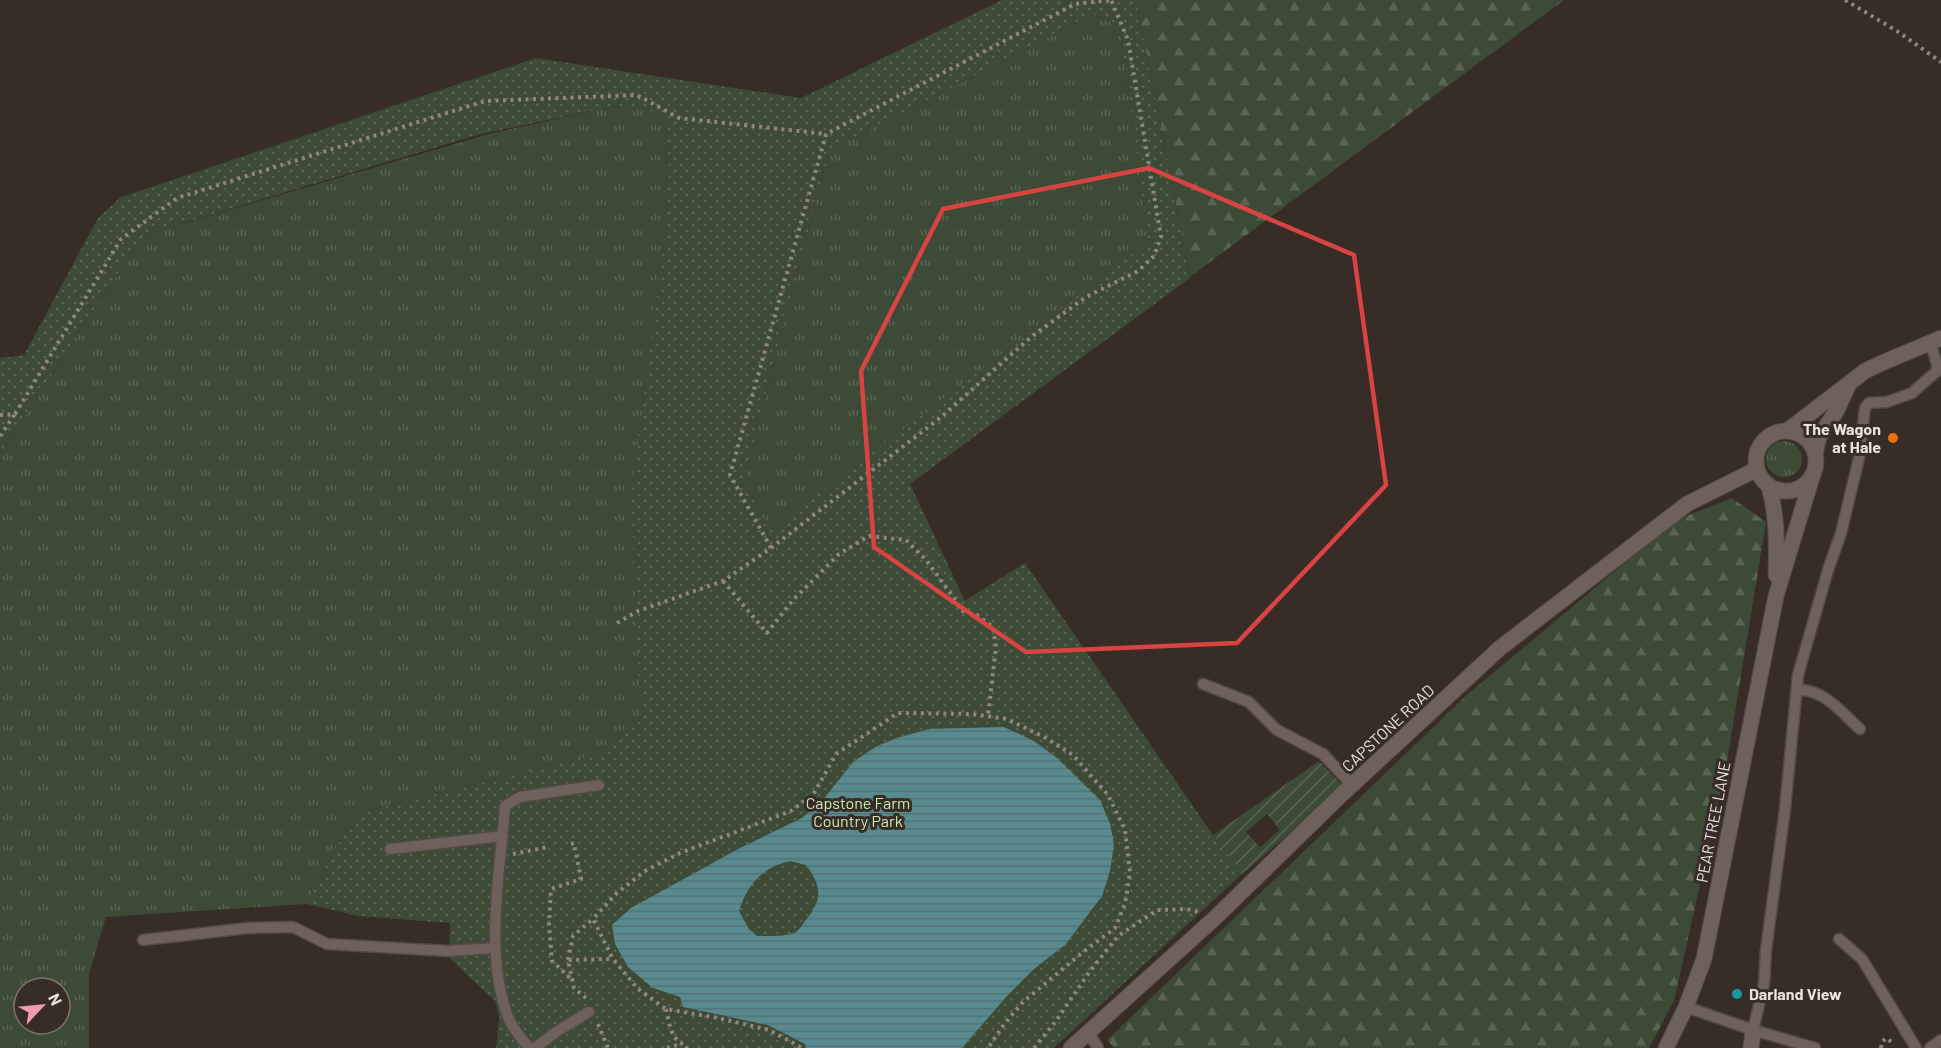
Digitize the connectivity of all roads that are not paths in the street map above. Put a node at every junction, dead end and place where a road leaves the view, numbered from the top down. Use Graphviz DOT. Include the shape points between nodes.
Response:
graph roads {
  1 [pos="1936,340"];
  2 [pos="1851,381"];
  3 [pos="1787,431"];
  4 [pos="1815,454"];
  5 [pos="1757,470"];
  6 [pos="1813,474"];
  7 [pos="1769,486"];
  8 [pos="1776,596"];
  9 [pos="1203,684"];
  10 [pos="1797,690"];
  11 [pos="1860,729"];
  12 [pos="599,785"];
  13 [pos="1352,785"];
  14 [pos="503,836"];
  15 [pos="390,849"];
  16 [pos="1839,939"];
  17 [pos="143,940"];
  18 [pos="495,948"];
  19 [pos="1686,1007"];
  20 [pos="592,1015"];
  21 [pos="1753,1029"];
  22 [pos="1088,1032"];
  23 [pos="1941,1040"];
  24 [pos="529,1048"];
  25 [pos="535,1048"];
  26 [pos="1071,1048"];
  27 [pos="1098,1048"];
  28 [pos="1666,1048"];
  29 [pos="1751,1048"];
  30 [pos="1815,1048"];
  31 [pos="1916,1048"];
  32 [pos="1930,1048"];
  1 -- 2 [label="street"];
  1 -- 10 [label="lane" via="1937,371 1912,393 1887,402 1869,403 1865,408 1848,501"];
  2 -- 3 [label="street"];
  2 -- 4 [label="street" via="1819,437"];
  3 -- 4 [label="street" via="1804,437"];
  3 -- 5 [label="street" via="1768,436 1762,442 1755,460"];
  4 -- 6 [label="street"];
  5 -- 7 [label="street"];
  5 -- 13 [label="street, CAPSTONE ROAD" via="1687,504 1500,648"];
  6 -- 7 [label="street" via="1798,489 1778,490"];
  6 -- 8 [label="street, PEAR TREE LANE"];
  7 -- 8 [label="street, PEAR TREE LANE" via="1777,536"];
  8 -- 19 [label="street, PEAR TREE LANE" via="1704,959"];
  9 -- 13 [label="lane" via="1249,702 1277,730 1323,754"];
  10 -- 11 [label="lane" via="1818,693"];
  10 -- 21 [label="lane" via="1764,984"];
  12 -- 14 [label="lane" via="520,797 505,806"];
  13 -- 22 [label="street, CAPSTONE ROAD" via="1216,917"];
  14 -- 15 [label="lane"];
  14 -- 18 [label="lane"];
  16 -- 31 [label="lane" via="1862,959"];
  17 -- 18 [label="lane" via="293,927 327,944 448,951"];
  18 -- 24 [label="lane" via="500,992 509,1020"];
  19 -- 21 [label="lane"];
  19 -- 28 [label="street, PEAR TREE LANE"];
  20 -- 25 [label="lane" via="556,1032"];
  21 -- 29 [label="street"];
  21 -- 30 [label="lane"];
  22 -- 26 [label="street, CAPSTONE ROAD"];
  22 -- 27 [label="lane"];
  23 -- 32 [label="lane"];
}
